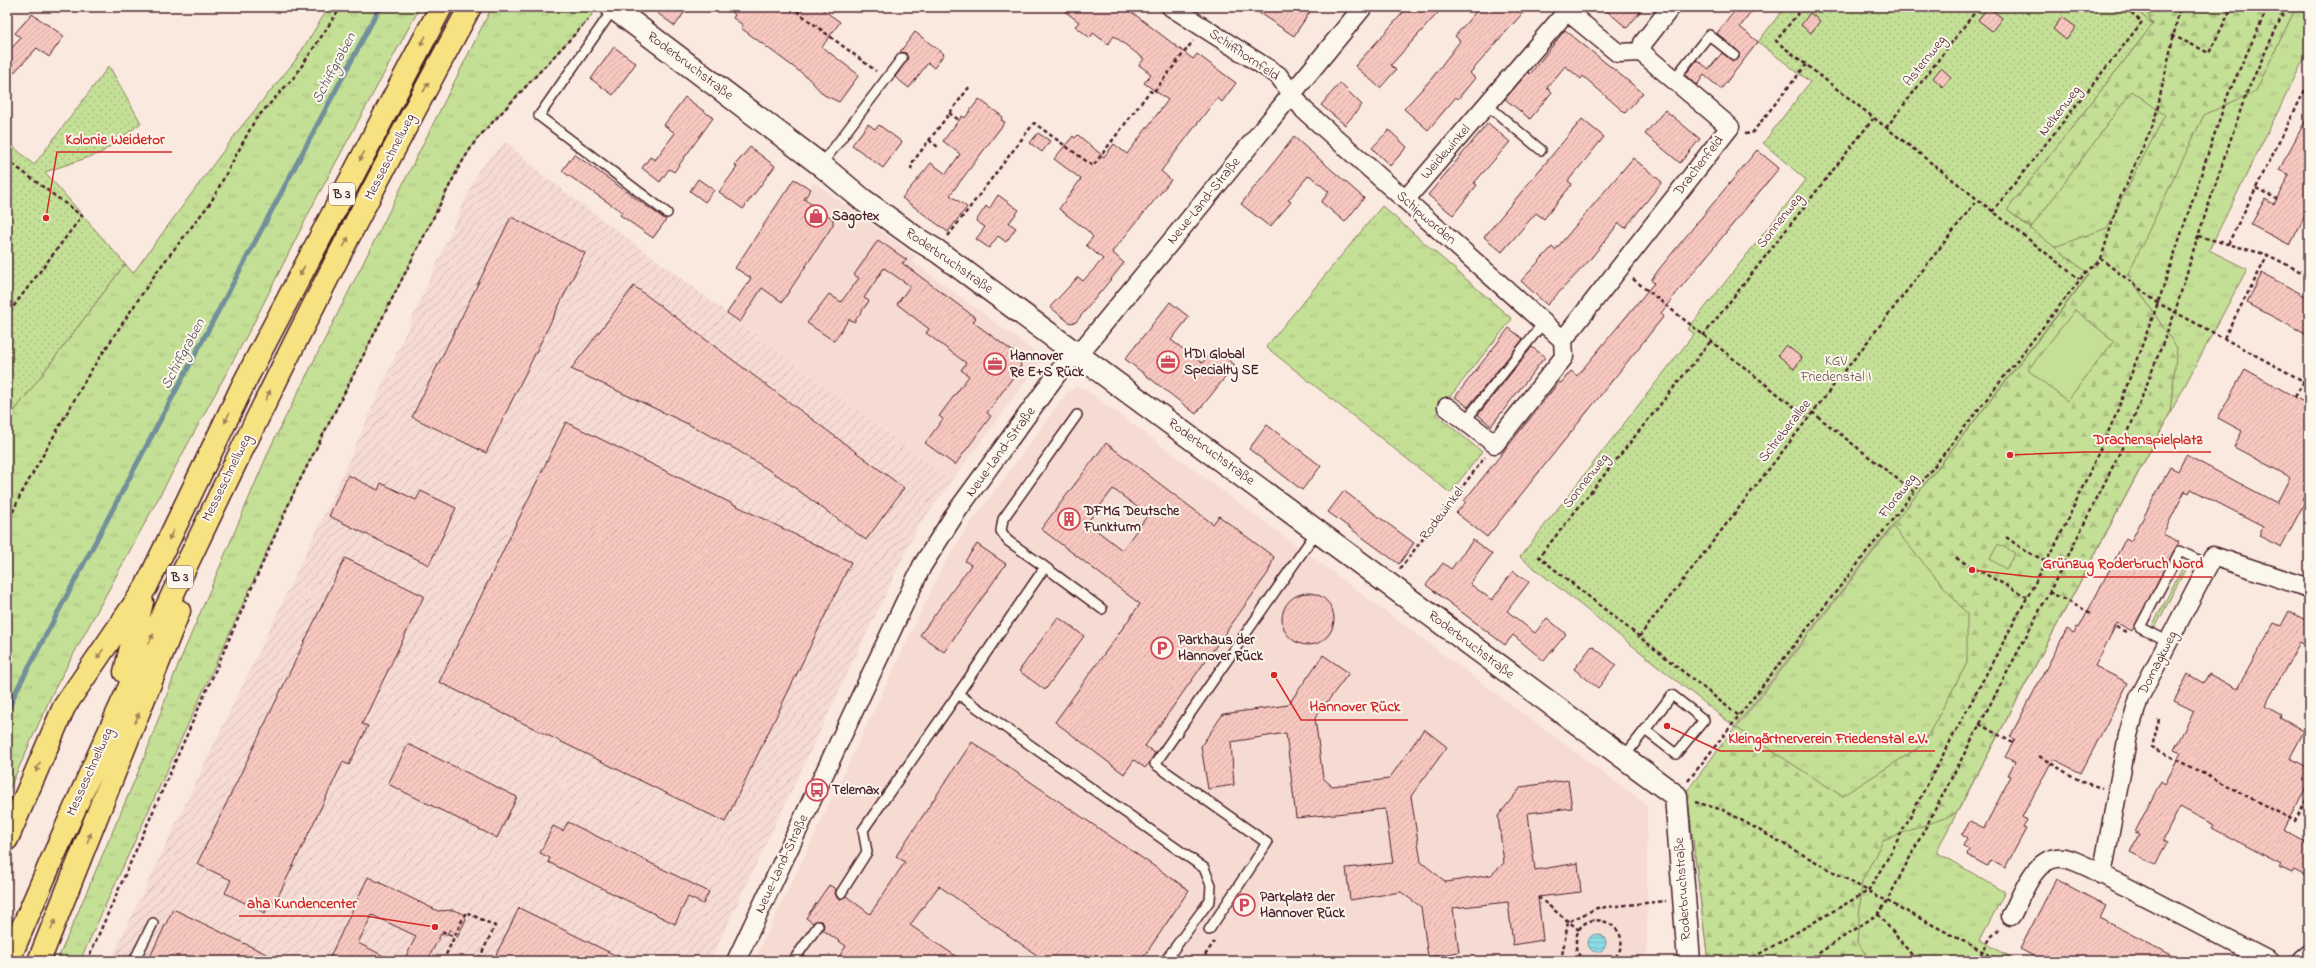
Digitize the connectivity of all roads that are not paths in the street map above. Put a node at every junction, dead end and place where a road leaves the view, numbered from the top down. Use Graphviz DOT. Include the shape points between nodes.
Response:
graph roads {
  1 [pos="441,7"];
  2 [pos="470,7"];
  3 [pos="613,7"];
  4 [pos="1171,7"];
  5 [pos="1364,7"];
  6 [pos="1671,7"];
  7 [pos="1564,9"];
  8 [pos="1641,52"];
  9 [pos="1734,55"];
  10 [pos="902,58"];
  11 [pos="1674,79"];
  12 [pos="1292,94"];
  13 [pos="1486,104"];
  14 [pos="1541,150"];
  15 [pos="821,165"];
  16 [pos="1405,200"];
  17 [pos="667,213"];
  18 [pos="1544,322"];
  19 [pos="1563,340"];
  20 [pos="1076,354"];
  21 [pos="1447,407"];
  22 [pos="1077,414"];
  23 [pos="1465,421"];
  24 [pos="251,430"];
  25 [pos="1318,531"];
  26 [pos="2208,565"];
  27 [pos="1045,567"];
  28 [pos="146,587"];
  29 [pos="2309,588"];
  30 [pos="1102,608"];
  31 [pos="2169,642"];
  32 [pos="958,694"];
  33 [pos="111,725"];
  34 [pos="1645,730"];
  35 [pos="1624,758"];
  36 [pos="7,839"];
  37 [pos="2102,875"];
  38 [pos="841,893"];
  39 [pos="2011,916"];
  40 [pos="153,922"];
  41 [pos="818,926"];
  42 [pos="1209,930"];
  43 [pos="2309,954"];
  44 [pos="8,961"];
  45 [pos="38,961"];
  46 [pos="134,961"];
  47 [pos="736,961"];
  48 [pos="793,961"];
  49 [pos="1165,961"];
  50 [pos="1688,961"];
  51 [pos="2269,961"];
  52 [pos="2301,961"];
  1 -- 28 [label="highway, Messeschnellweg / B 3, one-way" via="244,383"];
  24 -- 2 [label="highway, Messeschnellweg / B 3, one-way" via="401,135"];
  3 -- 15 [label="street, Roderbruchstraße"];
  3 -- 17 [label="lane, Roderbruchstraße" via="539,116"];
  4 -- 12 [label="street, Schiffhornfeld" via="1278,75"];
  5 -- 12 [label="street, Neue-Land-Straße"];
  6 -- 8 [label="street" via="1643,43"];
  7 -- 8 [label="street, Weidewinkel" via="1618,53"];
  7 -- 13 [label="street, Weidewinkel"];
  8 -- 11 [label="street, Drachenfeld"];
  9 -- 11 [label="lane" via="1709,35"];
  10 -- 15 [label="lane"];
  11 -- 19 [label="street, Drachenfeld" via="1730,127"];
  12 -- 16 [label="street, Schipworden" via="1304,110"];
  12 -- 20 [label="street, Neue-Land-Straße"];
  13 -- 14 [label="lane"];
  13 -- 16 [label="street, Weidewinkel"];
  15 -- 20 [label="street, Roderbruchstraße" via="880,212"];
  16 -- 18 [label="street, Schipworden"];
  18 -- 19 [label="street, Schipworden"];
  18 -- 23 [label="lane"];
  19 -- 23 [label="street" via="1564,357 1495,444"];
  20 -- 25 [label="street, Roderbruchstraße"];
  20 -- 47 [label="street, Neue-Land-Straße" via="1060,370 957,511 922,566"];
  21 -- 23 [label="street"];
  22 -- 27 [label="lane" via="1003,519 1001,530 1008,541"];
  33 -- 24 [label="highway, Messeschnellweg / B 3, one-way"];
  45 -- 24 [label="highway, one-way"];
  25 -- 35 [label="street, Roderbruchstraße"];
  25 -- 42 [label="lane" via="1155,764 1267,843"];
  26 -- 29 [label="street" via="2213,556"];
  26 -- 31 [label="street, Domagkweg"];
  26 -- 31 [label="lane" via="2180,551 2140,627"];
  27 -- 30 [label="lane"];
  27 -- 32 [label="lane"];
  28 -- 33 [label="highway"];
  28 -- 36 [label="highway, one-way" via="64,707"];
  31 -- 37 [label="street, Domagkweg" via="2139,698 2128,735"];
  32 -- 38 [label="lane" via="863,830 867,852"];
  32 -- 49 [label="lane" via="1204,868 1211,885 1210,900"];
  33 -- 44 [label="highway, Messeschnellweg / B 3"];
  34 -- 34 [label="lane" via="1672,695 1704,720 1676,754"];
  34 -- 35 [label="lane"];
  35 -- 50 [label="street, Roderbruchstraße" via="1676,796"];
  37 -- 39 [label="street" via="2064,858 2047,861 2034,873"];
  37 -- 51 [label="street"];
  40 -- 46 [label="lane"];
  41 -- 48 [label="lane"];
  43 -- 52 [label="street"];
}
